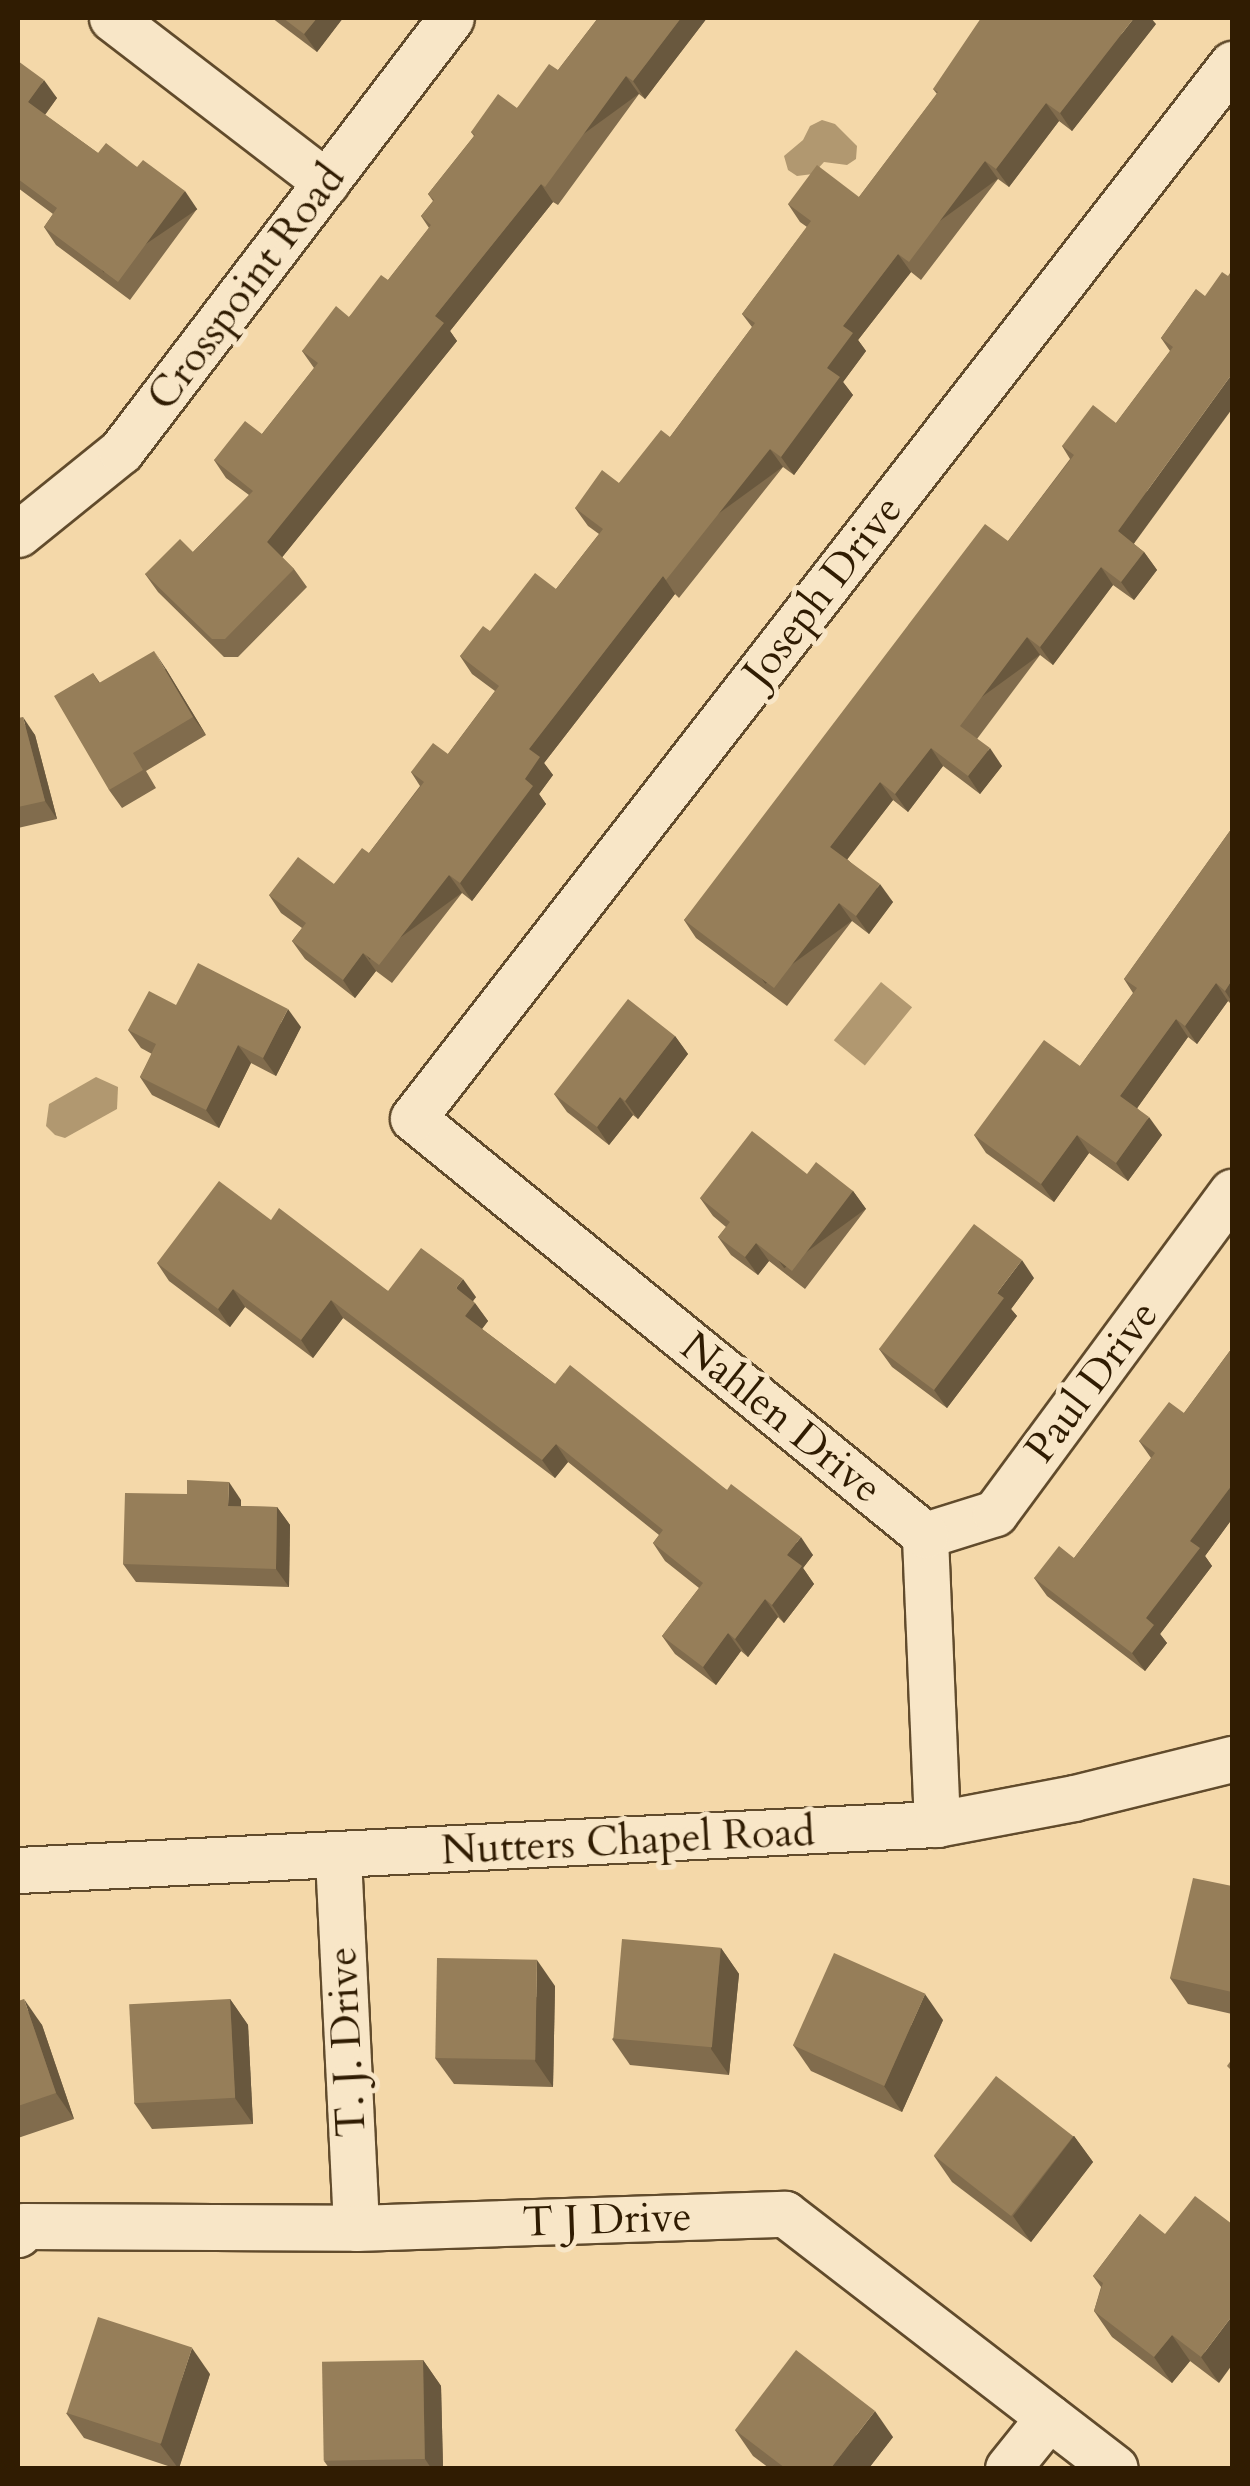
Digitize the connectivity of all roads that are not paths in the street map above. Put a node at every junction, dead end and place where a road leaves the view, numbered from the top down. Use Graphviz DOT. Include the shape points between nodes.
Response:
graph roads {
  1 [pos="112,18"];
  2 [pos="451,18"];
  3 [pos="1232,64"];
  4 [pos="326,182"];
  5 [pos="18,534"];
  6 [pos="413,1118"];
  7 [pos="1232,1192"];
  8 [pos="924,1535"];
  9 [pos="1232,1759"];
  10 [pos="937,1824"];
  11 [pos="338,1856"];
  12 [pos="18,1870"];
  13 [pos="356,2228"];
  14 [pos="18,2234"];
  15 [pos="1048,2417"];
  16 [pos="1008,2468"];
  17 [pos="1115,2468"];
  1 -- 4 [label="street"];
  2 -- 4 [label="street, Crosspoint Road"];
  3 -- 6 [label="street, Joseph Drive"];
  4 -- 5 [label="street, Crosspoint Road" via="121,451"];
  6 -- 8 [label="street, Nahlen Drive"];
  7 -- 8 [label="street, Paul Drive" via="995,1513"];
  8 -- 10 [label="street, Nahlen Drive"];
  9 -- 10 [label="street, Nutters Chapel Road"];
  10 -- 11 [label="street, Nutters Chapel Road"];
  11 -- 12 [label="street, Nutters Chapel Road"];
  11 -- 13 [label="street, T. J. Drive"];
  13 -- 14 [label="street, T J Drive" via="24,2226"];
  13 -- 15 [label="street, T J Drive" via="785,2214"];
  15 -- 16 [label="street"];
  15 -- 17 [label="street, T J Drive"];
}
